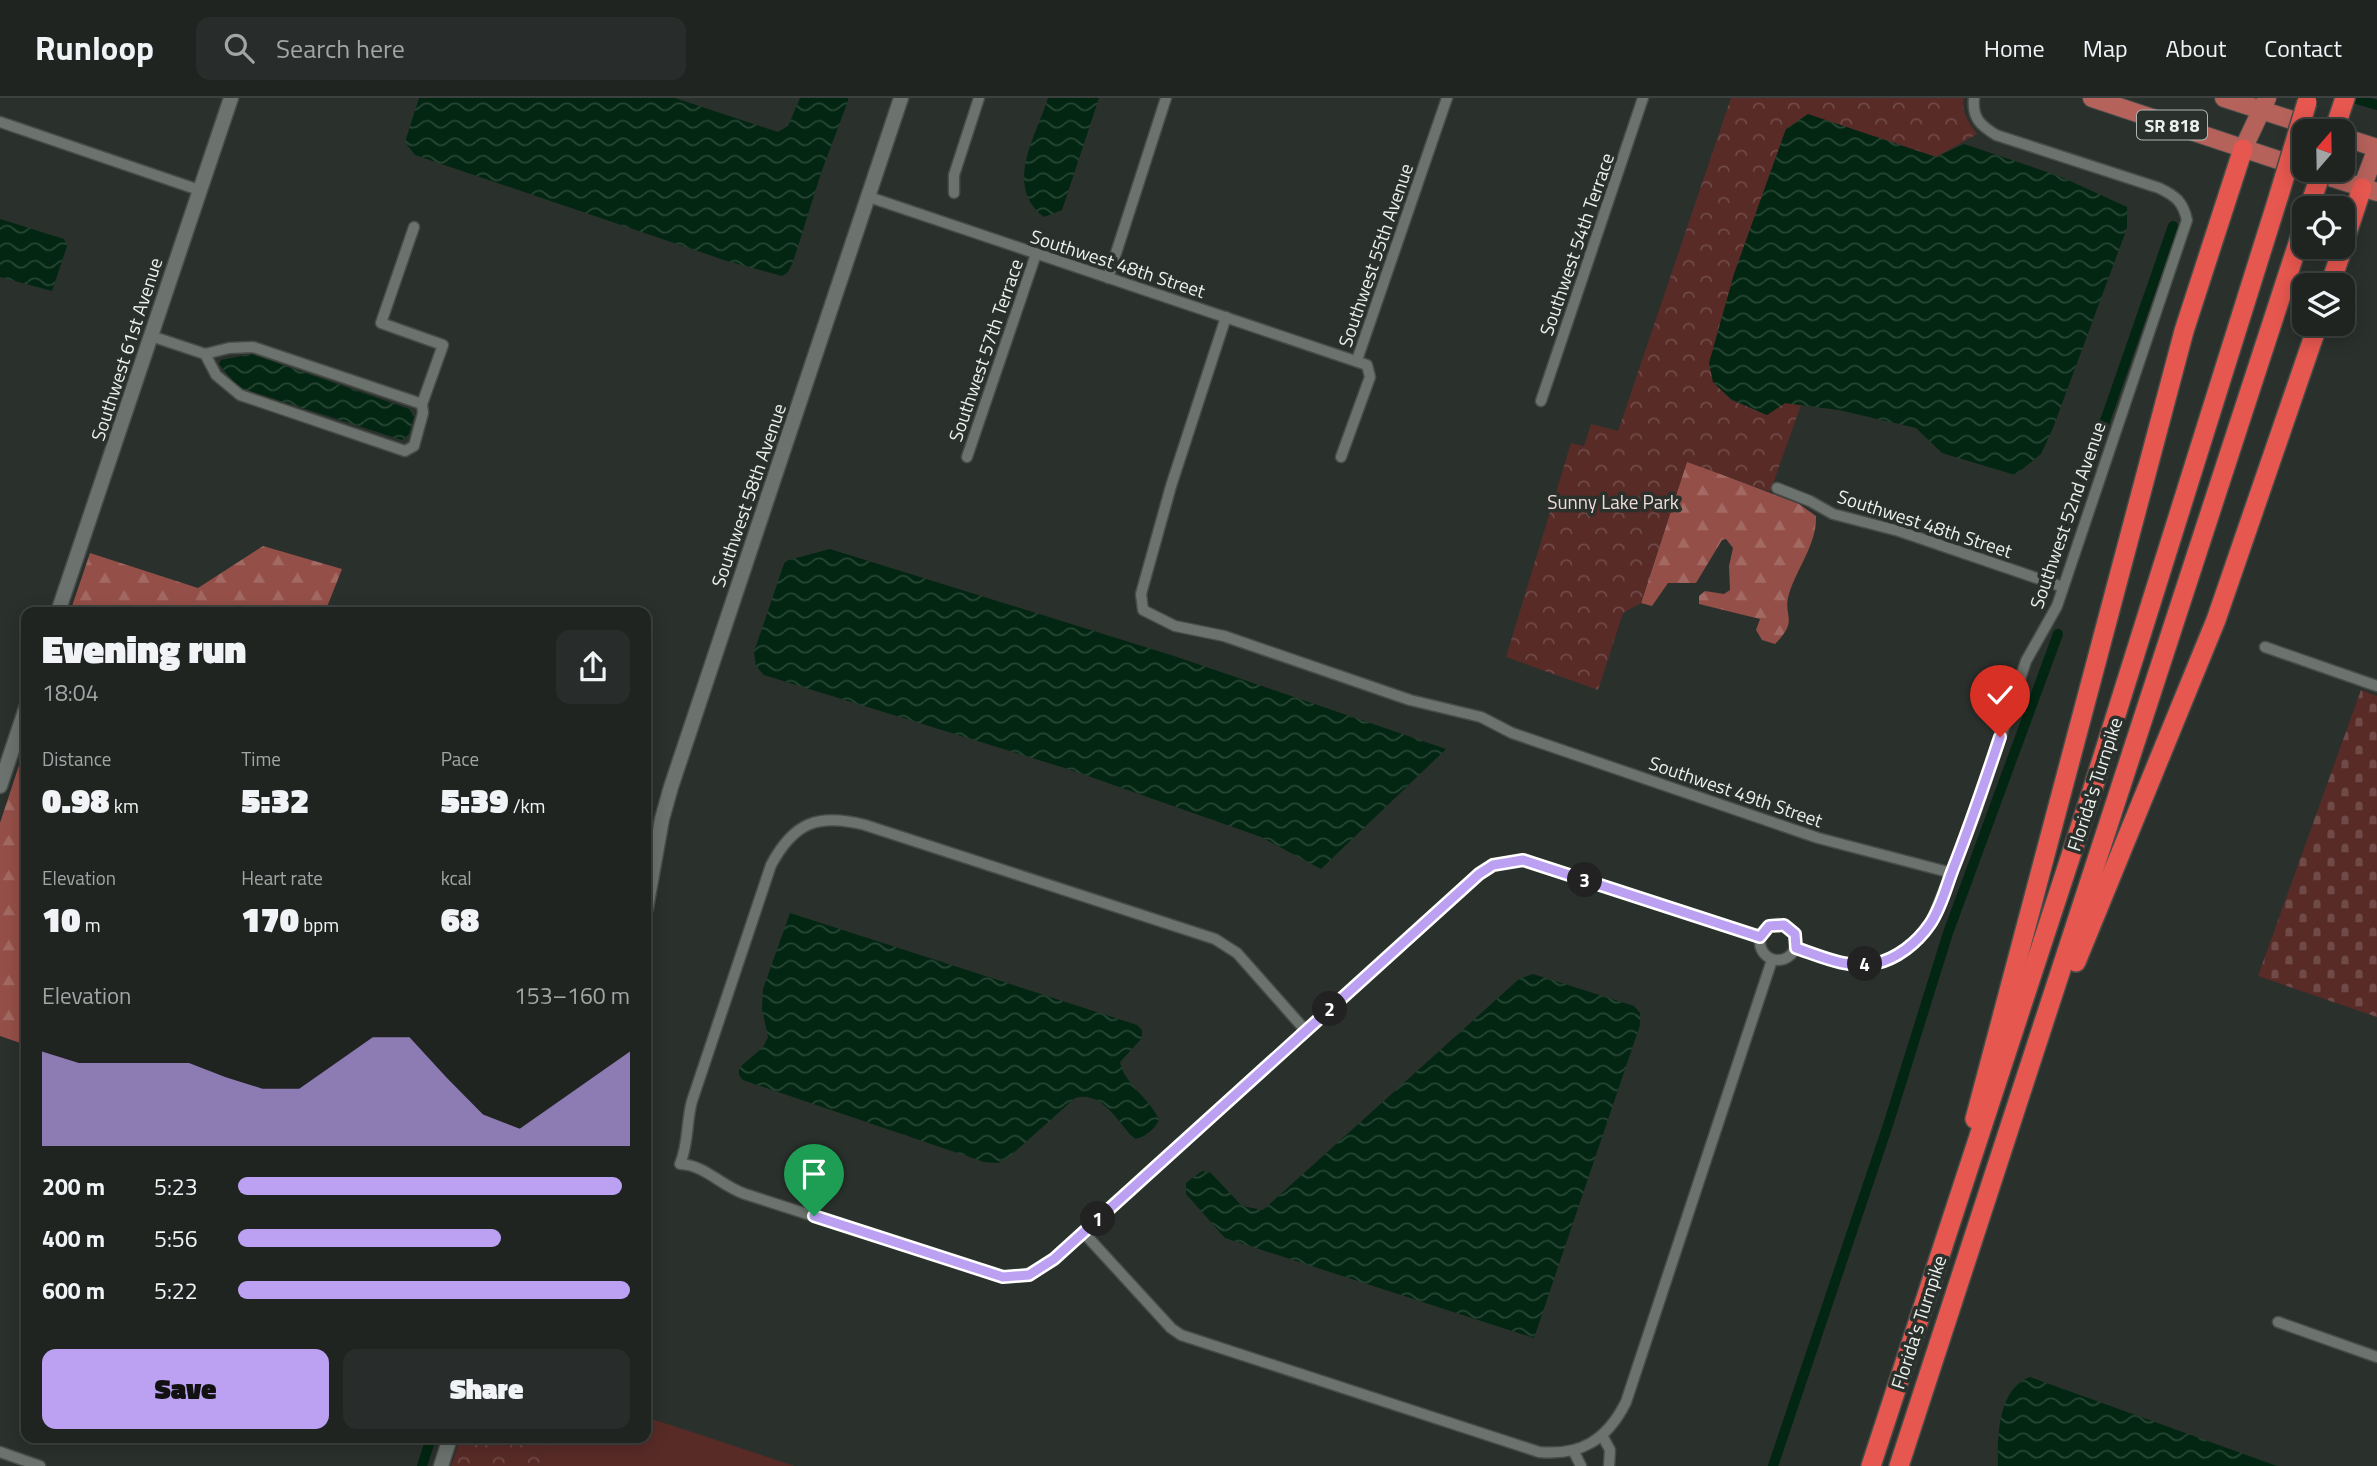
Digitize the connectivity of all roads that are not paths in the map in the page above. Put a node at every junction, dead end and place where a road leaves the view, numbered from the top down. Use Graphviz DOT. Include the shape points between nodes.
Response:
graph roads {
  1 [pos="231,98"];
  2 [pos="901,98"];
  3 [pos="979,98"];
  4 [pos="1166,98"];
  5 [pos="1447,98"];
  6 [pos="1643,98"];
  7 [pos="1974,98"];
  8 [pos="2092,98"];
  9 [pos="2224,98"];
  10 [pos="2308,98"];
  11 [pos="2345,98"];
  12 [pos="2264,104"];
  13 [pos="2298,119"];
  14 [pos="2338,119"];
  15 [pos="0,122"];
  16 [pos="2356,141"];
  17 [pos="2377,148"];
  18 [pos="2243,149"];
  19 [pos="2292,165"];
  20 [pos="2345,182"];
  21 [pos="198,190"];
  22 [pos="2369,190"];
  23 [pos="954,192"];
  24 [pos="869,197"];
  25 [pos="2355,220"];
  26 [pos="414,228"];
  27 [pos="1036,254"];
  28 [pos="2293,259"];
  29 [pos="1108,278"];
  30 [pos="1226,317"];
  31 [pos="151,336"];
  32 [pos="2314,336"];
  33 [pos="205,354"];
  34 [pos="1357,360"];
  35 [pos="1541,401"];
  36 [pos="422,404"];
  37 [pos="967,457"];
  38 [pos="1341,457"];
  39 [pos="1777,488"];
  40 [pos="2063,587"];
  41 [pos="60,607"];
  42 [pos="2265,648"];
  43 [pos="2377,686"];
  44 [pos="21,723"];
  45 [pos="0,786"];
  46 [pos="1952,873"];
  47 [pos="651,880"];
  48 [pos="1760,937"];
  49 [pos="1796,948"];
  50 [pos="1772,960"];
  51 [pos="2043,1029"];
  52 [pos="1306,1031"];
  53 [pos="1966,1178"];
  54 [pos="1083,1232"];
  55 [pos="2278,1322"];
  56 [pos="2377,1357"];
  57 [pos="1603,1437"];
  58 [pos="448,1443"];
  59 [pos="0,1452"];
  60 [pos="1574,1452"];
  61 [pos="40,1466"];
  62 [pos="440,1466"];
  63 [pos="1581,1466"];
  64 [pos="1609,1466"];
  65 [pos="1871,1466"];
  66 [pos="1899,1466"];
  1 -- 21 [label="street, Southwest 61st Avenue"];
  2 -- 24 [label="street, Southwest 58th Avenue"];
  3 -- 23 [label="street" via="954,175"];
  4 -- 29 [label="street"];
  5 -- 34 [label="street, Southwest 55th Avenue"];
  6 -- 35 [label="street, Southwest 54th Terrace"];
  7 -- 40 [label="street, Southwest 52nd Avenue" via="1973,110 1980,124 1996,135 2160,188 2175,195 2187,220"];
  8 -- 18 [label="main road, SR 818"];
  9 -- 12 [label="main road, SR 818"];
  10 -- 53 [label="highway, Florida's Turnpike, bridge" via="2094,788"];
  11 -- 14 [label="highway"];
  12 -- 13 [label="main road, SR 818"];
  12 -- 18 [label="main road"];
  15 -- 21 [label="street"];
  16 -- 17 [label="main road"];
  17 -- 22 [label="main road"];
  18 -- 19 [label="main road, SR 818"];
  18 -- 53 [label="highway" via="2196,289 2147,468 1977,1100"];
  20 -- 22 [label="main road, SR 818"];
  21 -- 31 [label="street, Southwest 61st Avenue"];
  22 -- 25 [label="highway"];
  24 -- 27 [label="street, Southwest 48th Street"];
  24 -- 47 [label="street, Southwest 58th Avenue" via="671,787"];
  26 -- 36 [label="street" via="381,323 443,345"];
  27 -- 29 [label="street, Southwest 48th Street"];
  27 -- 37 [label="street, Southwest 57th Terrace"];
  28 -- 51 [label="highway, Florida's Turnpike"];
  29 -- 30 [label="street, Southwest 48th Street"];
  30 -- 34 [label="street, Southwest 48th Street"];
  30 -- 46 [label="street, Southwest 49th Street" via="1171,486 1141,594 1143,610 1175,626 1237,640 1410,700 1481,716 1511,733 1818,838"];
  31 -- 33 [label="street"];
  31 -- 41 [label="street, Southwest 61st Avenue"];
  32 -- 51 [label="highway" via="2200,661 2083,949"];
  33 -- 36 [label="street" via="253,347"];
  33 -- 36 [label="street" via="216,374 240,395 405,451 414,446"];
  34 -- 38 [label="street, Southwest 55th Avenue" via="1367,365 1370,377"];
  39 -- 40 [label="street, Southwest 48th Street" via="1833,514 1899,531"];
  40 -- 46 [label="street, Southwest 52nd Avenue" via="2026,661"];
  42 -- 43 [label="street"];
  44 -- 45 [label="street"];
  46 -- 49 [label="street, Southwest 52nd Avenue" via="1931,923 1896,956 1856,965"];
  48 -- 49 [label="street" via="1769,926 1784,925 1795,934"];
  48 -- 50 [label="street" via="1760,948"];
  48 -- 52 [label="street" via="1523,860 1508,861 1479,874"];
  49 -- 50 [label="street" via="1786,959"];
  50 -- 57 [label="street" via="1626,1402"];
  51 -- 66 [label="highway, Florida's Turnpike"];
  52 -- 54 [label="street"];
  52 -- 54 [label="street" via="1237,953 1215,940 856,823 817,821 792,833 771,865 692,1101 687,1147 680,1164 696,1164 725,1187 745,1194 1003,1277 1016,1278 1042,1268"];
  53 -- 65 [label="highway, Florida's Turnpike"];
  54 -- 60 [label="street" via="1181,1335 1539,1452"];
  55 -- 56 [label="street"];
  57 -- 60 [label="street"];
  57 -- 64 [label="street" via="1610,1450"];
  58 -- 62 [label="street"];
  59 -- 61 [label="street"];
  60 -- 63 [label="street"];
}
